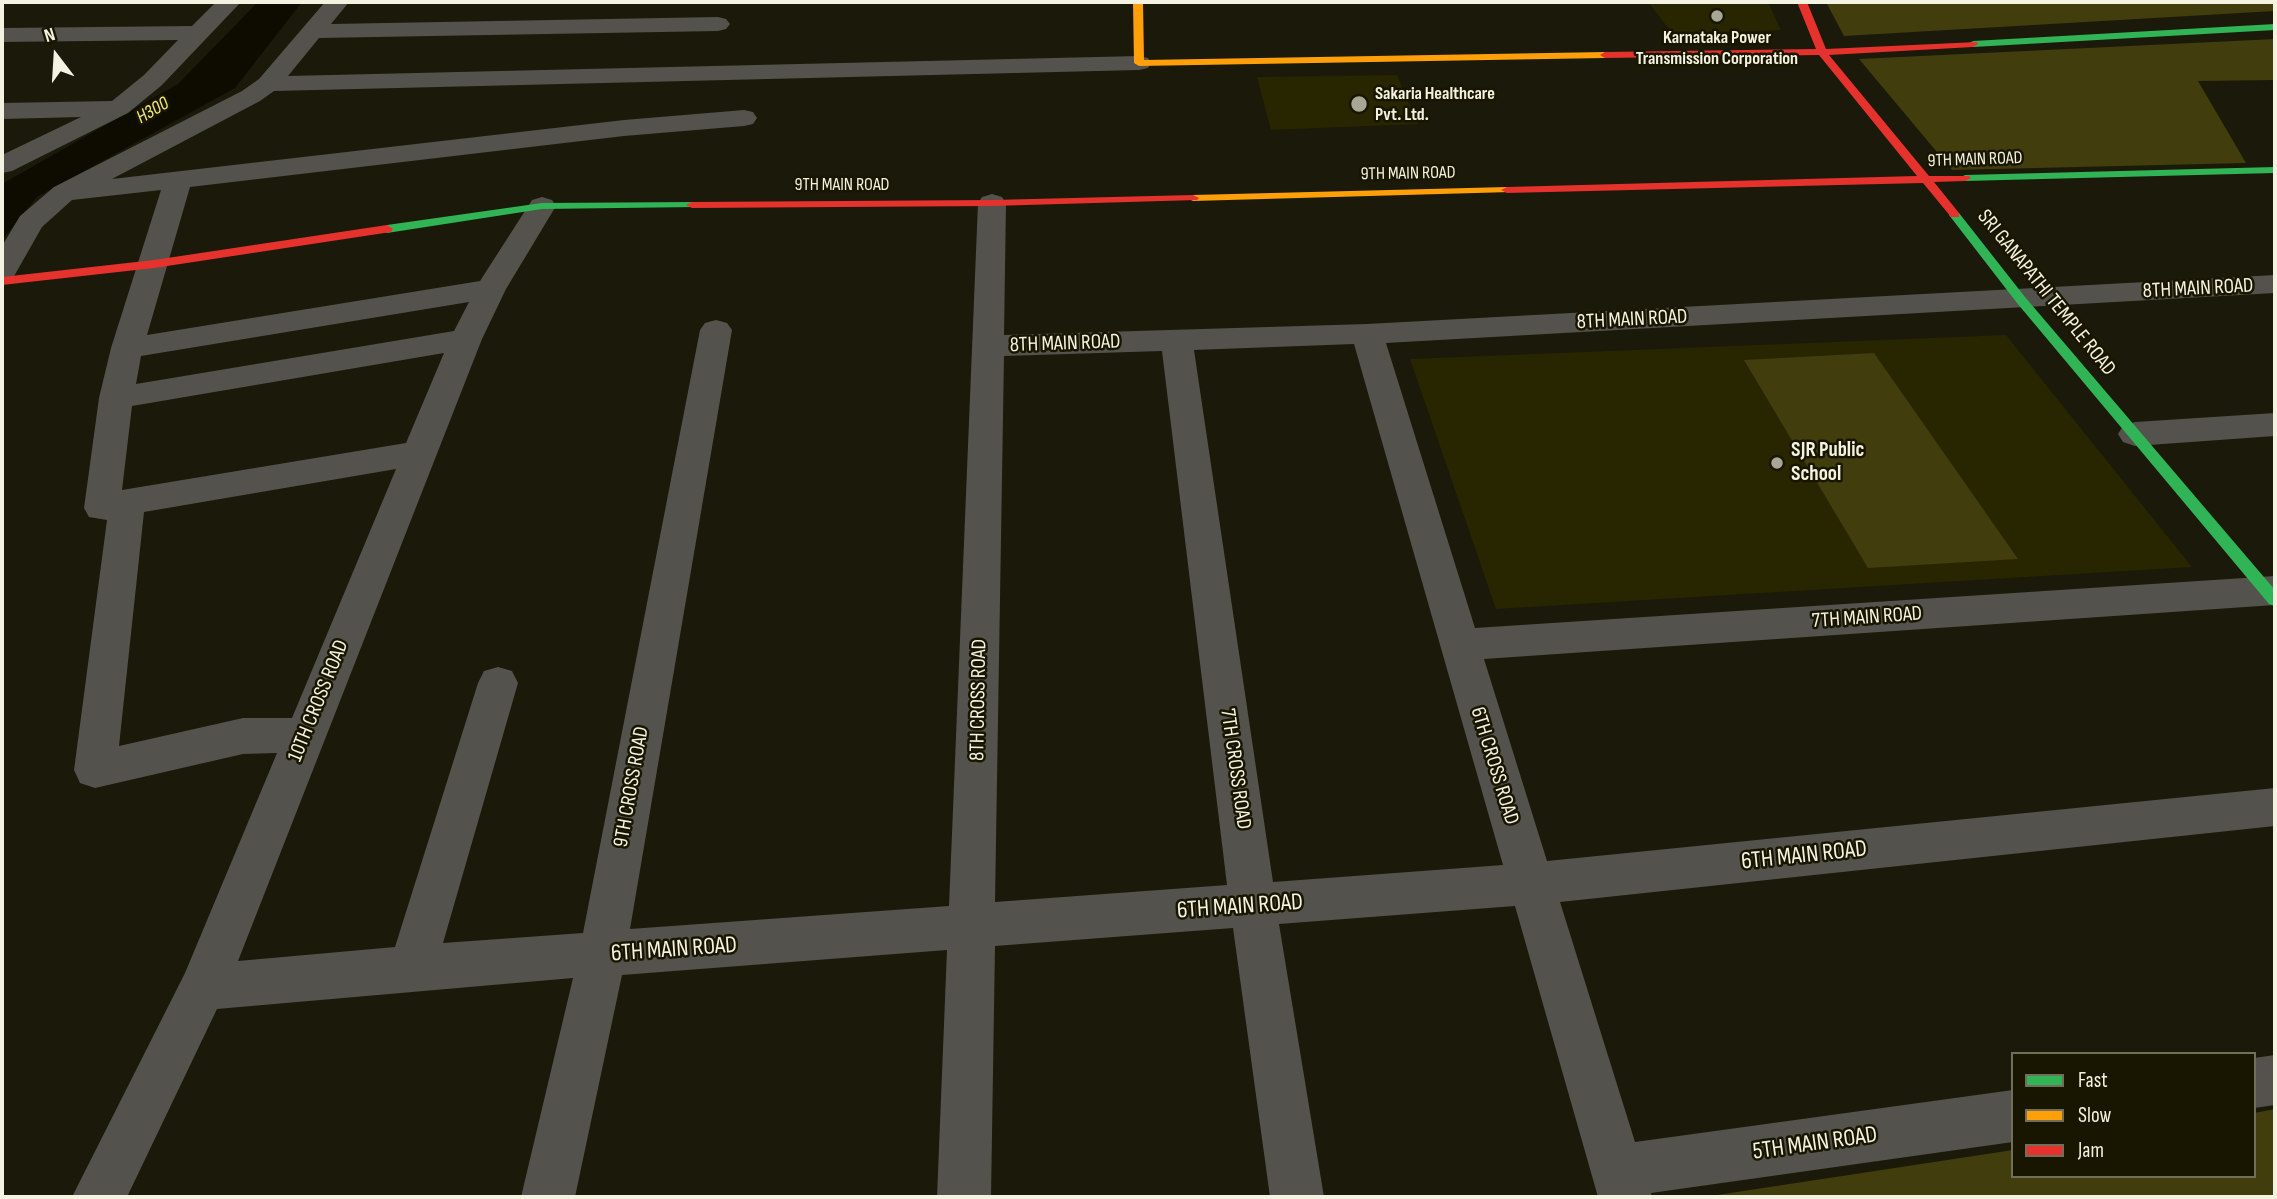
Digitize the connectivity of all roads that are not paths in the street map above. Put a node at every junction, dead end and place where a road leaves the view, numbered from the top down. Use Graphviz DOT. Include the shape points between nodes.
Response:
graph roads {
  1 [pos="229,2"];
  2 [pos="337,2"];
  3 [pos="1138,2"];
  4 [pos="1802,2"];
  5 [pos="718,24"];
  6 [pos="2275,27"];
  7 [pos="313,31"];
  8 [pos="198,33"];
  9 [pos="2,35"];
  10 [pos="1822,52"];
  11 [pos="1139,63"];
  12 [pos="268,84"];
  13 [pos="119,108"];
  14 [pos="2,111"];
  15 [pos="744,118"];
  16 [pos="2,165"];
  17 [pos="2275,170"];
  18 [pos="178,180"];
  19 [pos="1928,180"];
  20 [pos="64,193"];
  21 [pos="992,204"];
  22 [pos="542,206"];
  23 [pos="154,264"];
  24 [pos="2,272"];
  25 [pos="2,282"];
  26 [pos="2275,284"];
  27 [pos="491,289"];
  28 [pos="2021,300"];
  29 [pos="716,330"];
  30 [pos="1367,334"];
  31 [pos="466,339"];
  32 [pos="1177,340"];
  33 [pos="988,346"];
  34 [pos="127,348"];
  35 [pos="116,398"];
  36 [pos="2275,424"];
  37 [pos="2135,434"];
  38 [pos="420,453"];
  39 [pos="127,502"];
  40 [pos="2273,594"];
  41 [pos="1458,645"];
  42 [pos="498,683"];
  43 [pos="306,735"];
  44 [pos="2275,807"];
  45 [pos="1529,884"];
  46 [pos="1253,906"];
  47 [pos="974,928"];
  48 [pos="602,956"];
  49 [pos="412,968"];
  50 [pos="202,987"];
  51 [pos="2275,1080"];
  52 [pos="2256,1083"];
  53 [pos="2011,1116"];
  54 [pos="1621,1184"];
  55 [pos="99,1197"];
  56 [pos="548,1197"];
  57 [pos="964,1197"];
  58 [pos="1297,1197"];
  1 -- 8 [label="street"];
  2 -- 7 [label="street"];
  3 -- 11 [label="street"];
  4 -- 10 [label="street, SRI GANAPATHI TEMPLE ROAD"];
  5 -- 7 [label="street"];
  6 -- 10 [label="street"];
  7 -- 12 [label="street"];
  8 -- 9 [label="street"];
  8 -- 13 [label="street"];
  10 -- 11 [label="street"];
  10 -- 19 [label="street, SRI GANAPATHI TEMPLE ROAD"];
  11 -- 12 [label="street"];
  12 -- 20 [label="street"];
  13 -- 14 [label="street"];
  13 -- 16 [label="street"];
  15 -- 18 [label="street"];
  17 -- 19 [label="street, 9TH MAIN ROAD"];
  18 -- 20 [label="street"];
  18 -- 23 [label="street"];
  19 -- 21 [label="street, 9TH MAIN ROAD"];
  19 -- 28 [label="street, SRI GANAPATHI TEMPLE ROAD"];
  20 -- 24 [label="street" via="30,222"];
  21 -- 22 [label="street, 9TH MAIN ROAD"];
  21 -- 33 [label="street, 8TH CROSS ROAD"];
  22 -- 23 [label="street, 9TH MAIN ROAD"];
  22 -- 27 [label="street, 10TH CROSS ROAD"];
  23 -- 25 [label="street, 9TH MAIN ROAD"];
  23 -- 34 [label="street"];
  26 -- 28 [label="street, 8TH MAIN ROAD"];
  27 -- 31 [label="street, 10TH CROSS ROAD"];
  27 -- 34 [label="street"];
  28 -- 30 [label="street, 8TH MAIN ROAD"];
  28 -- 37 [label="street, SRI GANAPATHI TEMPLE ROAD"];
  29 -- 48 [label="street, 9TH CROSS ROAD"];
  30 -- 32 [label="street, 8TH MAIN ROAD"];
  30 -- 41 [label="street, 6TH CROSS ROAD"];
  31 -- 35 [label="street"];
  31 -- 38 [label="street, 10TH CROSS ROAD"];
  32 -- 33 [label="street, 8TH MAIN ROAD"];
  32 -- 46 [label="street, 7TH CROSS ROAD"];
  33 -- 47 [label="street, 8TH CROSS ROAD"];
  34 -- 35 [label="street"];
  35 -- 39 [label="street" via="102,508"];
  36 -- 37 [label="street"];
  37 -- 40 [label="street, SRI GANAPATHI TEMPLE ROAD"];
  38 -- 39 [label="street"];
  38 -- 43 [label="street, 10TH CROSS ROAD"];
  39 -- 43 [label="street" via="95,770 243,736"];
  40 -- 41 [label="street, 7TH MAIN ROAD"];
  41 -- 45 [label="street, 6TH CROSS ROAD"];
  42 -- 49 [label="street"];
  43 -- 50 [label="street, 10TH CROSS ROAD"];
  44 -- 45 [label="street, 6TH MAIN ROAD"];
  45 -- 46 [label="street, 6TH MAIN ROAD"];
  45 -- 54 [label="street, 6TH CROSS ROAD"];
  46 -- 47 [label="street, 6TH MAIN ROAD"];
  46 -- 58 [label="street, 7TH CROSS ROAD"];
  47 -- 48 [label="street, 6TH MAIN ROAD"];
  47 -- 57 [label="street, 8TH CROSS ROAD"];
  48 -- 49 [label="street, 6TH MAIN ROAD"];
  48 -- 56 [label="street, 9TH CROSS ROAD"];
  49 -- 50 [label="street, 6TH MAIN ROAD"];
  50 -- 55 [label="street, 10TH CROSS ROAD"];
  51 -- 52 [label="street"];
  53 -- 54 [label="street, 5TH MAIN ROAD"];
}
